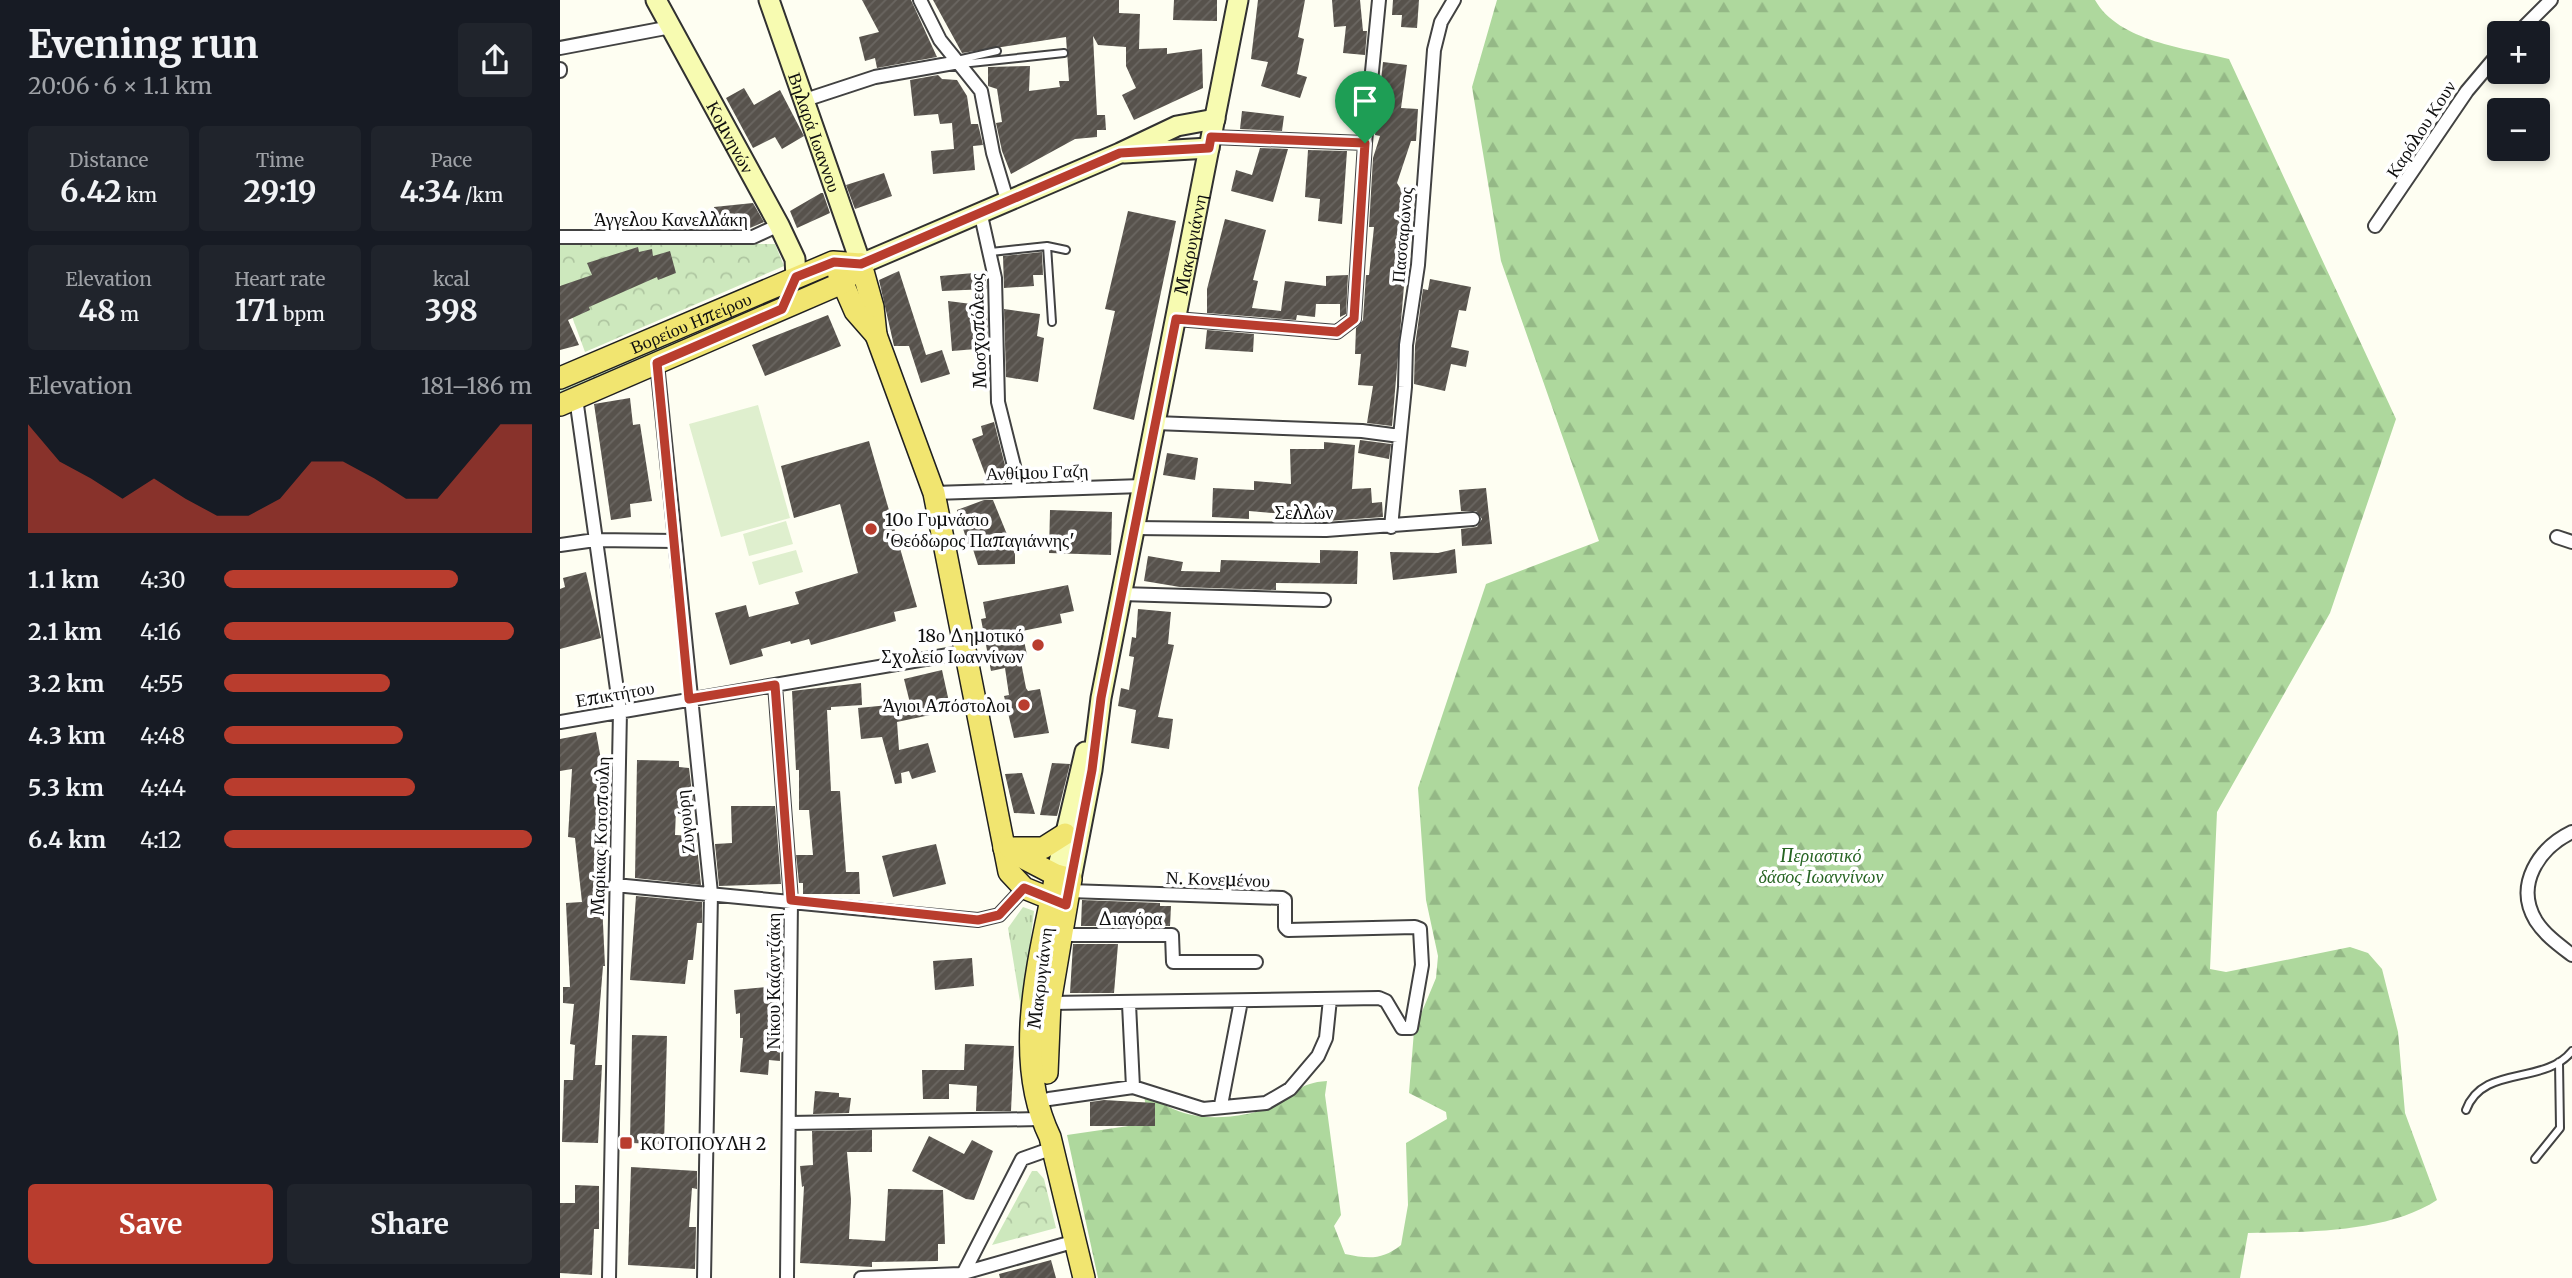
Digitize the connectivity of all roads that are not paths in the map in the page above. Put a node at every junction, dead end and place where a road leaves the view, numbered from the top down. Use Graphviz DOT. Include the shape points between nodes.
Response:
graph roads {
  1 [pos="656,0"];
  2 [pos="769,0"];
  3 [pos="920,0"];
  4 [pos="1238,0"];
  5 [pos="1379,0"];
  6 [pos="1454,0"];
  7 [pos="2551,0"];
  8 [pos="2530,21"];
  9 [pos="671,27"];
  10 [pos="560,48"];
  11 [pos="997,51"];
  12 [pos="1064,53"];
  13 [pos="959,62"];
  14 [pos="2487,67"];
  15 [pos="802,101"];
  16 [pos="1211,135"];
  17 [pos="1365,143"];
  18 [pos="1120,153"];
  19 [pos="1007,200"];
  20 [pos="980,211"];
  21 [pos="779,225"];
  22 [pos="2375,226"];
  23 [pos="560,237"];
  24 [pos="1047,246"];
  25 [pos="1066,250"];
  26 [pos="991,252"];
  27 [pos="834,262"];
  28 [pos="861,264"];
  29 [pos="796,277"];
  30 [pos="842,283"];
  31 [pos="782,309"];
  32 [pos="1176,319"];
  33 [pos="1052,322"];
  34 [pos="876,335"];
  35 [pos="657,363"];
  36 [pos="560,379"];
  37 [pos="568,401"];
  38 [pos="1155,423"];
  39 [pos="1400,436"];
  40 [pos="1142,486"];
  41 [pos="1020,490"];
  42 [pos="934,493"];
  43 [pos="1472,519"];
  44 [pos="1391,527"];
  45 [pos="1134,528"];
  46 [pos="2557,537"];
  47 [pos="595,540"];
  48 [pos="675,541"];
  49 [pos="2572,542"];
  50 [pos="560,545"];
  51 [pos="1121,594"];
  52 [pos="1324,600"];
  53 [pos="967,652"];
  54 [pos="775,685"];
  55 [pos="1101,698"];
  56 [pos="689,699"];
  57 [pos="620,711"];
  58 [pos="560,722"];
  59 [pos="2572,832"];
  60 [pos="1065,834"];
  61 [pos="1004,848"];
  62 [pos="615,885"];
  63 [pos="1024,888"];
  64 [pos="1063,890"];
  65 [pos="711,893"];
  66 [pos="791,900"];
  67 [pos="1061,935"];
  68 [pos="2572,955"];
  69 [pos="1256,962"];
  70 [pos="1330,999"];
  71 [pos="1241,1001"];
  72 [pos="1051,1003"];
  73 [pos="1129,1004"];
  74 [pos="2572,1051"];
  75 [pos="2559,1062"];
  76 [pos="1133,1087"];
  77 [pos="1049,1099"];
  78 [pos="1222,1105"];
  79 [pos="2466,1110"];
  80 [pos="789,1123"];
  81 [pos="1048,1135"];
  82 [pos="2535,1159"];
  83 [pos="1076,1241"];
  84 [pos="961,1276"];
  85 [pos="608,1278"];
  86 [pos="704,1278"];
  87 [pos="787,1278"];
  88 [pos="861,1278"];
  89 [pos="874,1278"];
  90 [pos="1084,1278"];
  1 -- 9 [label="main road, Κομνηνών"];
  2 -- 15 [label="main road, Βηλαρά Ιωαννου"];
  3 -- 13 [label="street" via="935,33"];
  4 -- 16 [label="main road, Μακρυγιάννη"];
  5 -- 17 [label="street"];
  6 -- 39 [label="street, Πασσαρώνος" via="1441,22 1434,50"];
  7 -- 8 [label="street"];
  9 -- 10 [label="street"];
  9 -- 21 [label="main road, Κομνηνών"];
  11 -- 13 [label="lane"];
  12 -- 13 [label="lane"];
  13 -- 15 [label="street" via="875,77"];
  13 -- 19 [label="street" via="981,91"];
  14 -- 22 [label="street, Καρόλου Κουν"];
  15 -- 28 [label="main road, Βηλαρά Ιωαννου"];
  16 -- 17 [label="street"];
  16 -- 18 [label="main road, Βορείου Ηπείρου"];
  16 -- 18 [label="main road, Βορείου Ηπείρου" via="1168,129"];
  16 -- 32 [label="main road, Μακρυγιάννη"];
  17 -- 32 [label="street" via="1354,319 1337,332"];
  18 -- 19 [label="main road, Βορείου Ηπείρου"];
  19 -- 20 [label="main road, Βορείου Ηπείρου"];
  20 -- 26 [label="street, Μοσχοπόλεως"];
  20 -- 28 [label="main road, Βορείου Ηπείρου"];
  21 -- 23 [label="street, Άγγελου Κανελλάκη" via="752,237"];
  21 -- 29 [label="main road, Κομνηνών" via="795,259"];
  24 -- 25 [label="lane"];
  24 -- 26 [label="lane"];
  24 -- 33 [label="lane"];
  26 -- 41 [label="street, Μοσχοπόλεως" via="995,383"];
  27 -- 28 [label="main road, Βορείου Ηπείρου"];
  27 -- 29 [label="main road, Βορείου Ηπείρου"];
  27 -- 30 [label="main road"];
  28 -- 30 [label="main road, Βορείου Ηπείρου"];
  28 -- 34 [label="main road"];
  29 -- 31 [label="main road"];
  29 -- 36 [label="main road, Βορείου Ηπείρου"];
  30 -- 31 [label="main road, Βορείου Ηπείρου"];
  30 -- 34 [label="main road" via="855,311"];
  31 -- 35 [label="main road, Βορείου Ηπείρου"];
  32 -- 38 [label="main road, Μακρυγιάννη"];
  34 -- 42 [label="main road"];
  35 -- 37 [label="main road, Βορείου Ηπείρου"];
  35 -- 48 [label="street, Ζυγούρη"];
  37 -- 47 [label="street, Μαρίκας Κοτοπούλη"];
  38 -- 39 [label="street"];
  38 -- 40 [label="main road, Μακρυγιάννη"];
  39 -- 44 [label="street, Πασσαρώνος"];
  40 -- 41 [label="street, Ανθίμου Γαζη"];
  40 -- 45 [label="main road, Μακρυγιάννη"];
  41 -- 42 [label="street, Ανθίμου Γαζη"];
  42 -- 53 [label="main road"];
  43 -- 44 [label="street, Σελλών"];
  44 -- 45 [label="street, Σελλών"];
  45 -- 51 [label="main road, Μακρυγιάννη"];
  46 -- 49 [label="street"];
  47 -- 48 [label="street"];
  47 -- 50 [label="street"];
  47 -- 57 [label="street, Μαρίκας Κοτοπούλη"];
  48 -- 56 [label="street, Ζυγούρη"];
  51 -- 52 [label="street"];
  51 -- 55 [label="main road, Μακρυγιάννη"];
  53 -- 54 [label="street, Επικτήτου"];
  53 -- 61 [label="main road"];
  54 -- 56 [label="street, Επικτήτου"];
  54 -- 66 [label="street, Νίκου Καζαντζάκη"];
  55 -- 60 [label="main road, Μακρυγιάννη"];
  55 -- 64 [label="main road, Μακρυγιάννη" via="1092,770"];
  56 -- 57 [label="street, Επικτήτου"];
  56 -- 65 [label="street, Ζυγούρη"];
  57 -- 58 [label="street, Επικτήτου"];
  57 -- 62 [label="street, Μαρίκας Κοτοπούλη"];
  59 -- 68 [label="street" via="2540,856 2529,891 2538,924"];
  60 -- 61 [label="main road" via="1043,848"];
  60 -- 64 [label="main road, Μακρυγιάννη"];
  61 -- 63 [label="main road" via="1009,872"];
  61 -- 64 [label="main road"];
  62 -- 65 [label="street"];
  62 -- 85 [label="street, Μαρίκας Κοτοπούλη"];
  63 -- 64 [label="main road"];
  63 -- 66 [label="street" via="999,915 978,920"];
  64 -- 67 [label="main road, Μακρυγιάννη"];
  64 -- 70 [label="street, Ν. Κονεμένου" via="1282,898 1288,930 1420,929 1422,965 1411,1028 1402,1028 1386,1000"];
  64 -- 81 [label="main road, Μακρυγιάννη" via="1039,962 1033,1015 1033,1077"];
  65 -- 66 [label="street"];
  65 -- 86 [label="street, Ζυγούρη"];
  66 -- 80 [label="street, Νίκου Καζαντζάκη"];
  67 -- 69 [label="street, Διαγόρα" via="1172,935 1173,962"];
  67 -- 72 [label="main road, Μακρυγιάννη"];
  70 -- 71 [label="street"];
  70 -- 78 [label="street" via="1322,1048 1290,1089 1266,1103"];
  71 -- 73 [label="street"];
  71 -- 78 [label="street"];
  72 -- 73 [label="street"];
  72 -- 77 [label="main road, Μακρυγιάννη" via="1046,1065"];
  73 -- 76 [label="street"];
  74 -- 75 [label="lane"];
  75 -- 79 [label="lane" via="2546,1070 2485,1086"];
  75 -- 82 [label="lane" via="2560,1128"];
  76 -- 77 [label="street"];
  76 -- 78 [label="street" via="1192,1108"];
  77 -- 81 [label="main road, Μακρυγιάννη"];
  80 -- 81 [label="street"];
  80 -- 87 [label="street, Νίκου Καζαντζάκη"];
  81 -- 83 [label="main road, Μακρυγιάννη"];
  81 -- 84 [label="street" via="1022,1159"];
  83 -- 84 [label="street"];
  83 -- 90 [label="main road, Μακρυγιάννη"];
  84 -- 89 [label="street"];
  88 -- 89 [label="street"];
}
